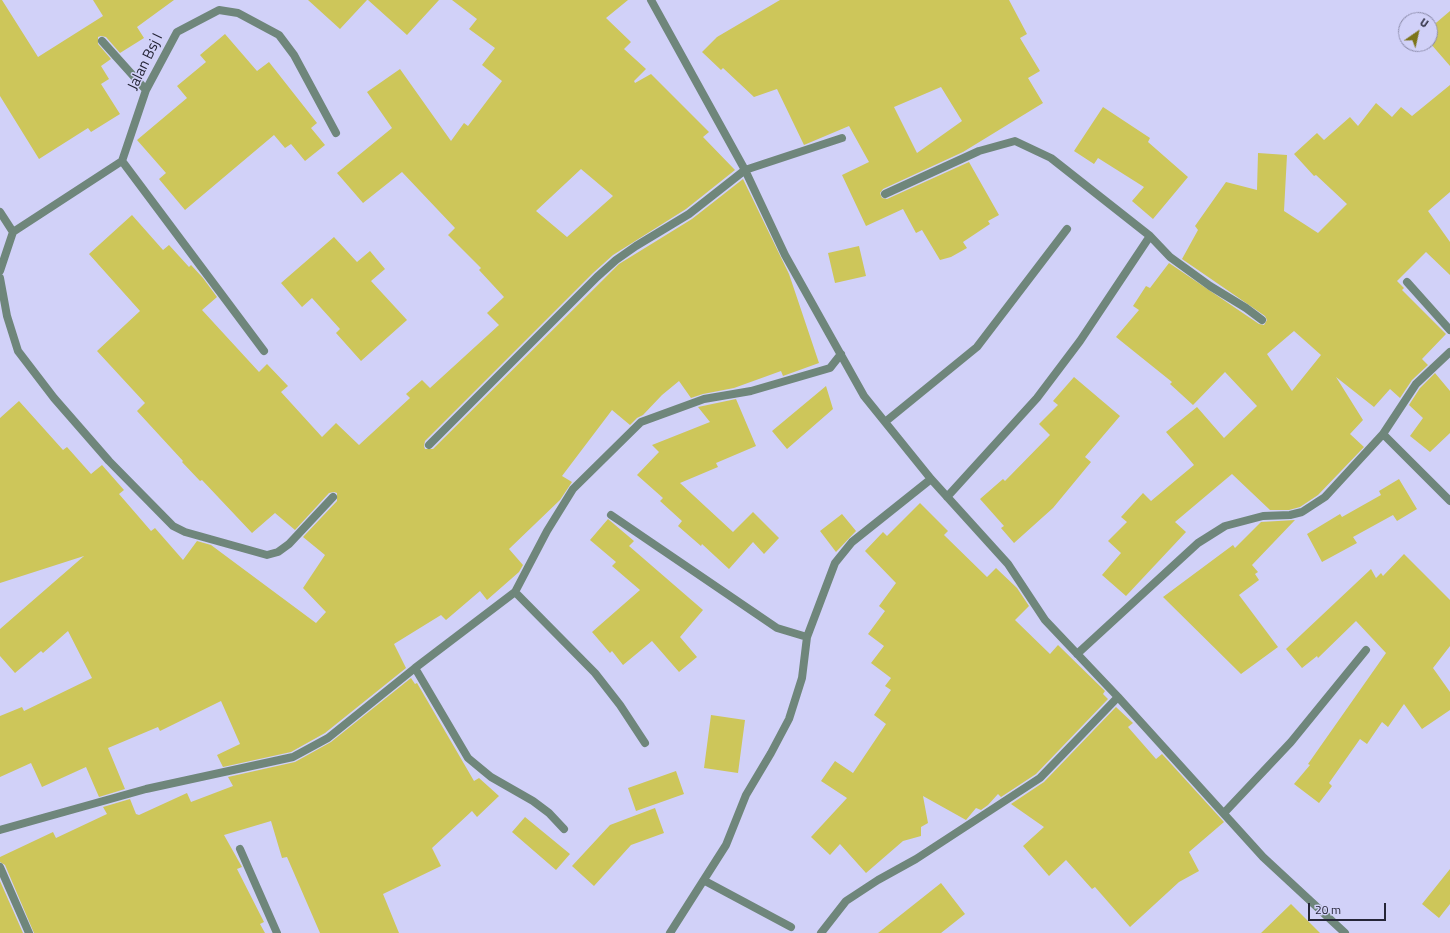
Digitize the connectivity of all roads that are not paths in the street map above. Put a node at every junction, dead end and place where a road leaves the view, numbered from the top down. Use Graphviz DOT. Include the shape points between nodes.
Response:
graph roads {
  1 [pos="651,0"];
  2 [pos="102,41"];
  3 [pos="146,90"];
  4 [pos="336,134"];
  5 [pos="842,138"];
  6 [pos="122,161"];
  7 [pos="745,170"];
  8 [pos="885,194"];
  9 [pos="0,212"];
  10 [pos="1067,229"];
  11 [pos="13,232"];
  12 [pos="1150,236"];
  13 [pos="0,271"];
  14 [pos="0,278"];
  15 [pos="1407,282"];
  16 [pos="1262,320"];
  17 [pos="1450,330"];
  18 [pos="264,351"];
  19 [pos="1450,352"];
  20 [pos="841,354"];
  21 [pos="885,422"];
  22 [pos="1383,434"];
  23 [pos="429,445"];
  24 [pos="931,479"];
  25 [pos="333,497"];
  26 [pos="947,497"];
  27 [pos="1450,501"];
  28 [pos="611,515"];
  29 [pos="515,592"];
  30 [pos="807,637"];
  31 [pos="1366,650"];
  32 [pos="1077,654"];
  33 [pos="415,668"];
  34 [pos="1118,697"];
  35 [pos="646,743"];
  36 [pos="1224,813"];
  37 [pos="564,829"];
  38 [pos="0,830"];
  39 [pos="240,849"];
  40 [pos="0,868"];
  41 [pos="705,880"];
  42 [pos="791,927"];
  43 [pos="29,933"];
  44 [pos="278,933"];
  45 [pos="670,933"];
  46 [pos="821,933"];
  47 [pos="1345,933"];
  1 -- 7 [label="street"];
  2 -- 3 [label="street"];
  3 -- 4 [label="street, Jalan Bsj I" via="177,32 219,10 238,13 279,36 294,55"];
  3 -- 6 [label="street, Jalan Bsj I"];
  5 -- 7 [label="street"];
  6 -- 11 [label="street"];
  6 -- 18 [label="street"];
  7 -- 20 [label="street" via="785,255"];
  7 -- 23 [label="street" via="689,214 616,260"];
  8 -- 12 [label="street" via="979,151 1015,141 1051,158"];
  9 -- 11 [label="street"];
  10 -- 21 [label="street" via="977,347"];
  11 -- 13 [label="street"];
  12 -- 16 [label="street" via="1170,257"];
  12 -- 26 [label="street" via="1080,341 1037,398"];
  14 -- 25 [label="street" via="7,316 18,351 54,398 173,526 184,532 267,555 278,552 289,544"];
  15 -- 17 [label="street"];
  19 -- 22 [label="street" via="1416,384"];
  20 -- 21 [label="street" via="864,396"];
  20 -- 29 [label="street" via="830,368 751,391 704,399 641,422 573,489 547,531"];
  21 -- 24 [label="street"];
  22 -- 27 [label="street"];
  22 -- 32 [label="street" via="1325,497 1302,512 1263,516 1225,526 1198,543"];
  24 -- 26 [label="street"];
  24 -- 30 [label="street" via="852,542 835,563"];
  26 -- 32 [label="street" via="1008,564 1045,620"];
  28 -- 30 [label="street" via="777,628"];
  29 -- 33 [label="street"];
  29 -- 35 [label="street" via="595,673"];
  30 -- 41 [label="street" via="802,678 789,719 746,795 726,845"];
  31 -- 36 [label="street" via="1291,742"];
  32 -- 34 [label="street"];
  33 -- 37 [label="street" via="468,758 491,777 533,801"];
  33 -- 38 [label="street" via="328,738 293,757 146,789"];
  34 -- 36 [label="street"];
  34 -- 46 [label="street" via="1040,778 916,859 846,901"];
  36 -- 47 [label="street" via="1263,857"];
  39 -- 44 [label="street"];
  40 -- 43 [label="street"];
  41 -- 42 [label="street"];
  41 -- 45 [label="street"];
}
